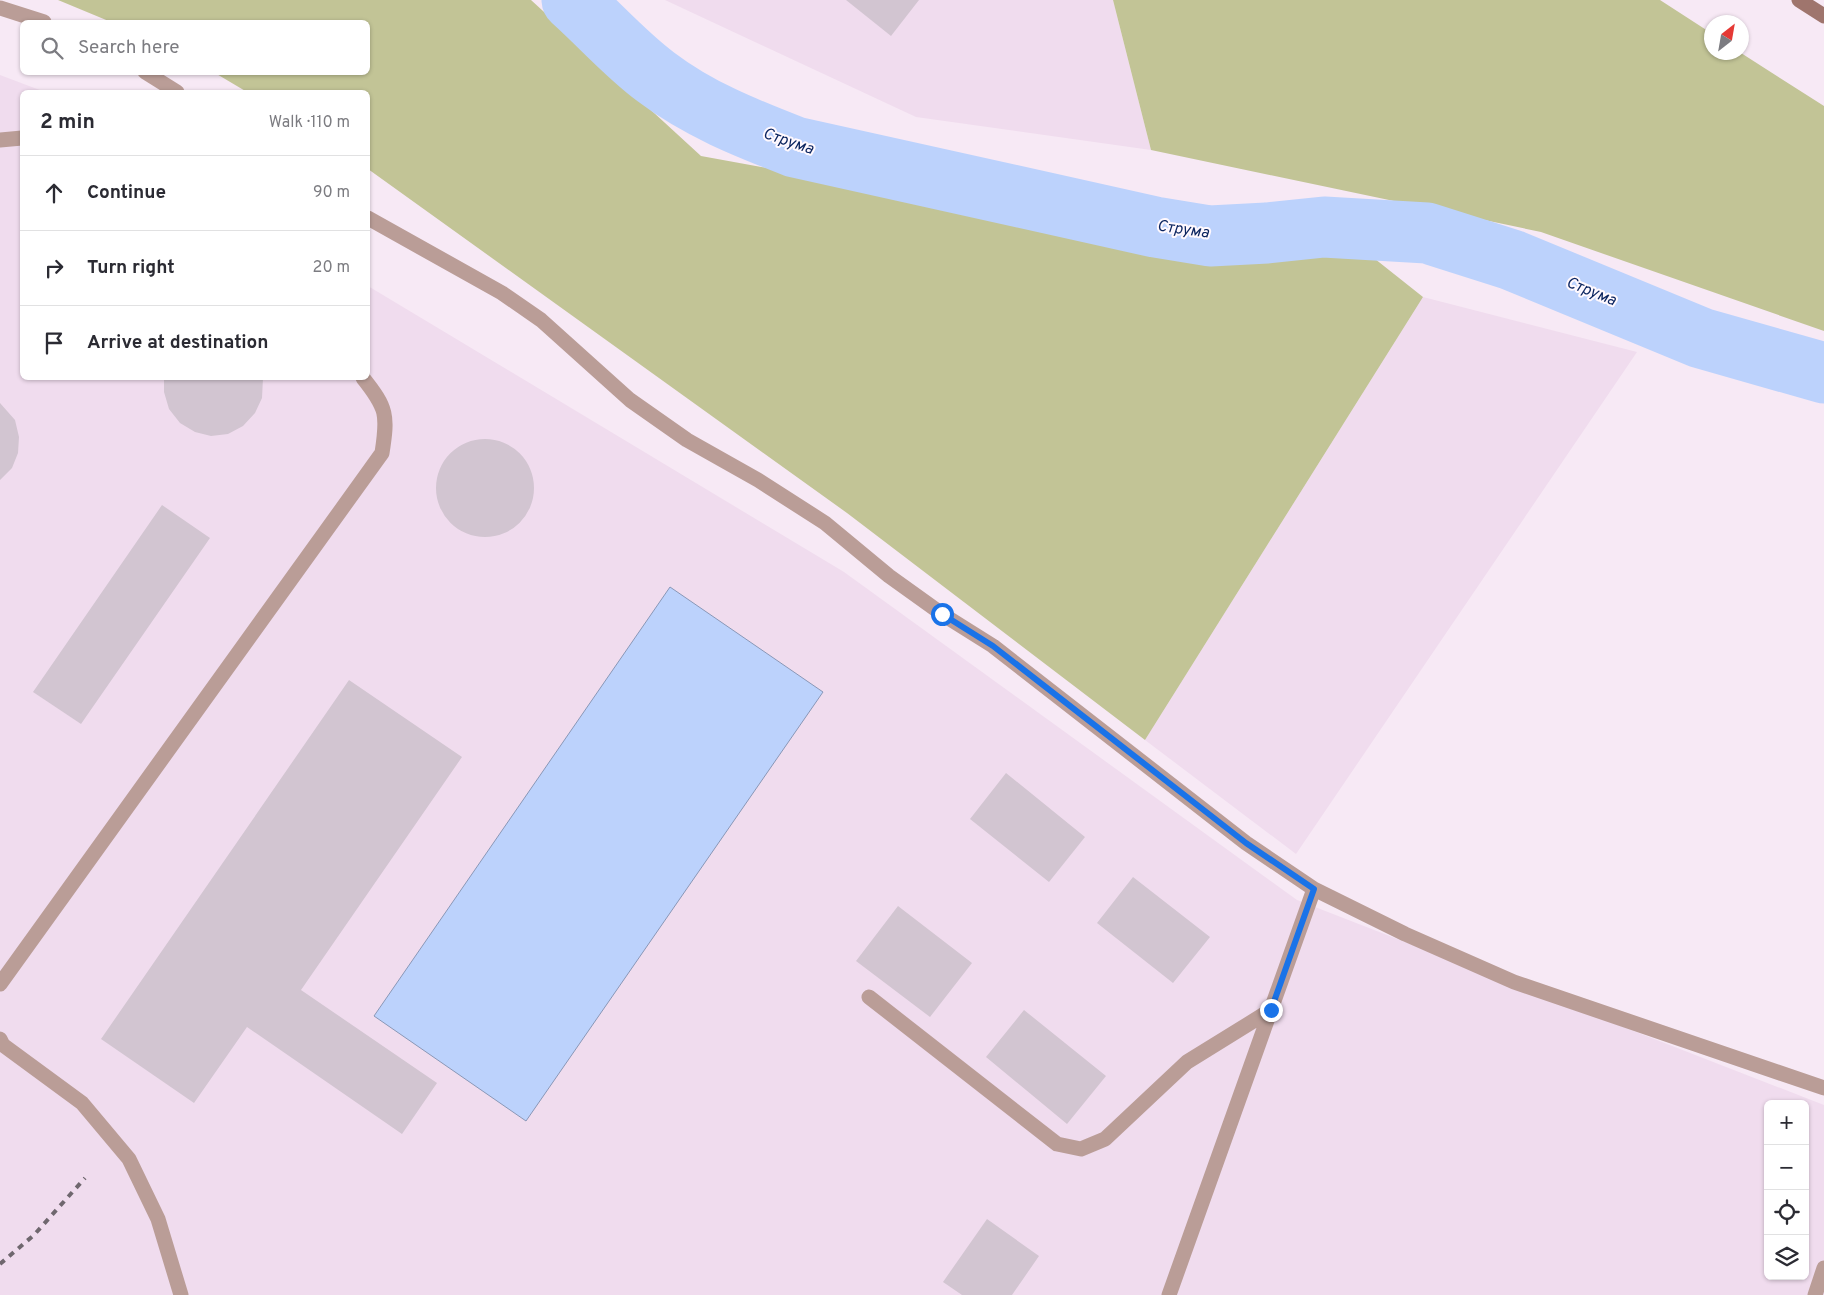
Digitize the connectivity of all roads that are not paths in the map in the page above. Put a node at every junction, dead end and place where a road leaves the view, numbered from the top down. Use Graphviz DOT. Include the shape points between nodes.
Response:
graph roads {
  1 [pos="1799,0"];
  2 [pos="0,8"];
  3 [pos="1824,16"];
  4 [pos="38,20"];
  5 [pos="151,75"];
  6 [pos="174,90"];
  7 [pos="20,138"];
  8 [pos="0,140"];
  9 [pos="370,219"];
  10 [pos="365,380"];
  11 [pos="1314,889"];
  12 [pos="0,984"];
  13 [pos="869,997"];
  14 [pos="1271,1010"];
  15 [pos="0,1040"];
  16 [pos="1824,1088"];
  17 [pos="1824,1268"];
  18 [pos="181,1295"];
  19 [pos="1169,1295"];
  20 [pos="1815,1295"];
  1 -- 3 [label="street"];
  2 -- 4 [label="lane"];
  5 -- 6 [label="lane"];
  7 -- 8 [label="lane"];
  9 -- 11 [label="lane" via="502,293 533,315 630,400 687,440 825,523 888,576 993,646 1246,843"];
  10 -- 12 [label="lane" via="381,400 386,426 382,452"];
  11 -- 14 [label="lane"];
  11 -- 16 [label="lane" via="1514,982"];
  13 -- 14 [label="lane" via="1057,1144 1081,1149 1106,1139 1187,1062"];
  14 -- 19 [label="lane"];
  15 -- 18 [label="lane" via="82,1103 129,1160 158,1220"];
  17 -- 20 [label="lane"];
}
